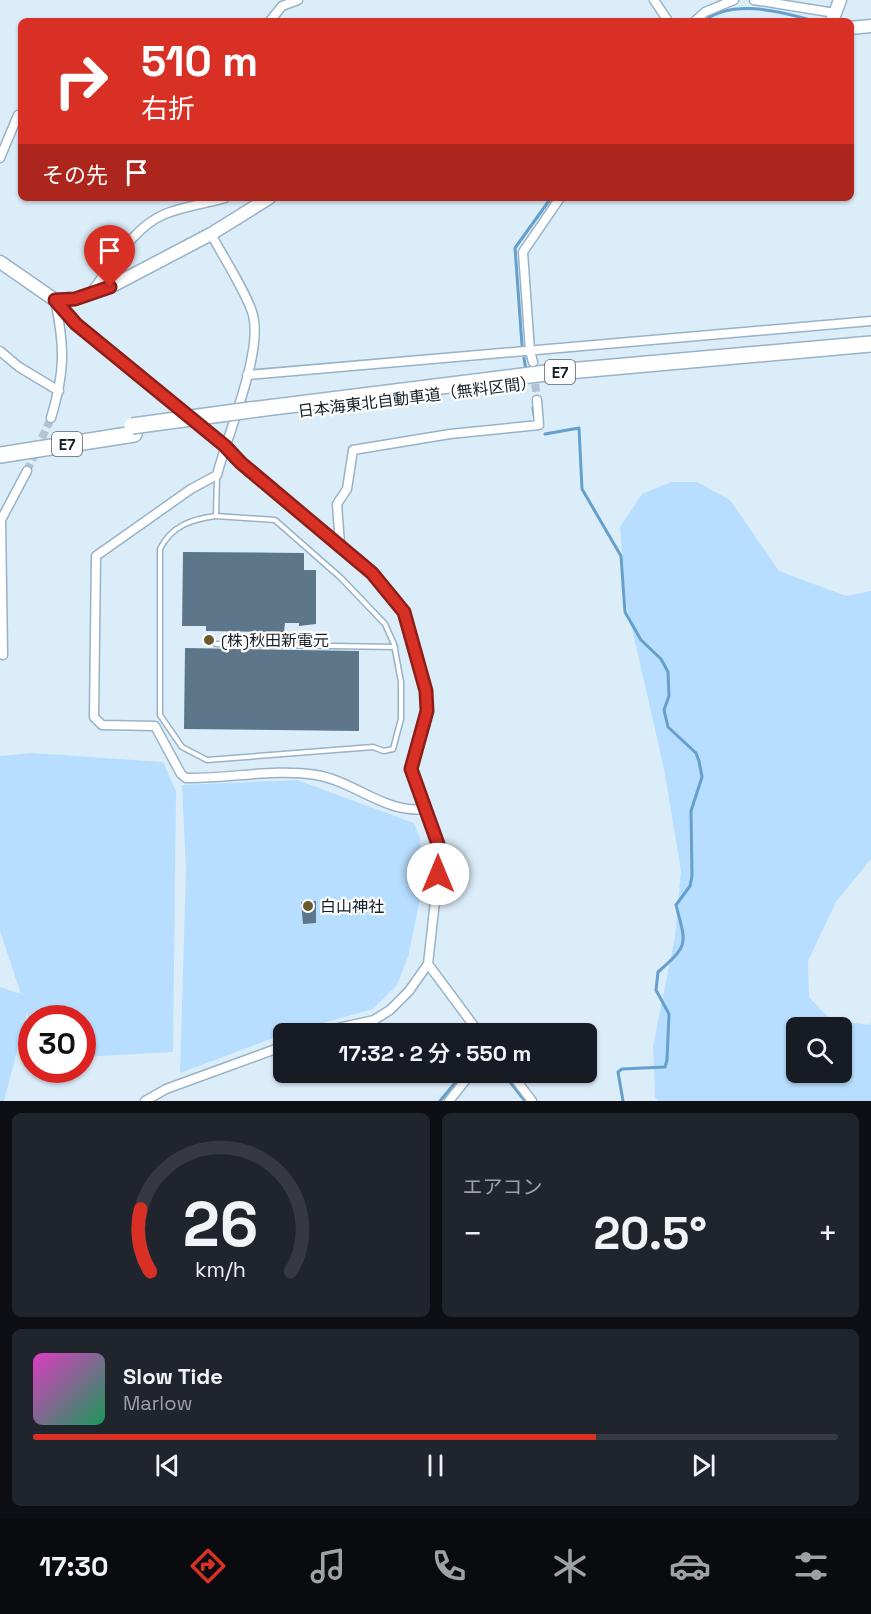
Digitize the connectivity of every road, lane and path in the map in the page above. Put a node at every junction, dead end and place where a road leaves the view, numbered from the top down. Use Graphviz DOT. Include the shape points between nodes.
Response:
graph roads {
  1 [pos="298,0"];
  2 [pos="654,0"];
  3 [pos="734,0"];
  4 [pos="754,0"];
  5 [pos="840,0"];
  6 [pos="721,2"];
  7 [pos="834,17"];
  8 [pos="272,18"];
  9 [pos="666,18"];
  10 [pos="699,18"];
  11 [pos="871,26"];
  12 [pos="854,28"];
  13 [pos="18,115"];
  14 [pos="0,158"];
  15 [pos="211,201"];
  16 [pos="264,201"];
  17 [pos="558,201"];
  18 [pos="211,234"];
  19 [pos="0,262"];
  20 [pos="90,294"];
  21 [pos="55,300"];
  22 [pos="871,321"];
  23 [pos="871,344"];
  24 [pos="0,351"];
  25 [pos="530,351"];
  26 [pos="871,354"];
  27 [pos="533,362"];
  28 [pos="247,375"];
  29 [pos="59,391"];
  30 [pos="537,400"];
  31 [pos="251,413"];
  32 [pos="51,418"];
  33 [pos="133,430"];
  34 [pos="0,446"];
  35 [pos="225,446"];
  36 [pos="0,455"];
  37 [pos="27,471"];
  38 [pos="217,475"];
  39 [pos="216,516"];
  40 [pos="340,545"];
  41 [pos="216,644"];
  42 [pos="395,647"];
  43 [pos="3,655"];
  44 [pos="425,808"];
  45 [pos="428,964"];
  46 [pos="360,1023"];
  47 [pos="472,1023"];
  48 [pos="273,1050"];
  49 [pos="463,1083"];
  50 [pos="518,1083"];
  51 [pos="145,1101"];
  52 [pos="449,1101"];
  53 [pos="532,1101"];
  1 -- 8 [label="street" via="282,6"];
  2 -- 9 [label="street"];
  3 -- 6 [label="street"];
  4 -- 7 [label="street"];
  5 -- 7 [label="street"];
  6 -- 10 [label="street"];
  11 -- 12 [label="street"];
  13 -- 14 [label="street"];
  15 -- 20 [label="street" via="152,222 135,237"];
  16 -- 18 [label="street"];
  17 -- 25 [label="street" via="523,252"];
  18 -- 20 [label="street"];
  18 -- 28 [label="street" via="253,314 255,334"];
  19 -- 21 [label="street"];
  20 -- 21 [label="street"];
  21 -- 29 [label="street" via="63,342"];
  21 -- 35 [label="street" via="76,324"];
  22 -- 25 [label="street"];
  23 -- 31 [label="highway, 日本海東北自動車道（無料区間） / E7" via="546,373"];
  24 -- 29 [label="street"];
  25 -- 27 [label="street"];
  25 -- 28 [label="street"];
  26 -- 31 [label="highway, 日本海東北自動車道（無料区間） / E7" via="638,373"];
  28 -- 35 [label="street"];
  29 -- 32 [label="street"];
  30 -- 40 [label="street" via="539,425 353,450 347,489 337,504"];
  31 -- 33 [label="highway, 日本海東北自動車道（無料区間） / E7, bridge"];
  33 -- 34 [label="highway, 日本海東北自動車道（無料区間） / E7"];
  33 -- 36 [label="highway, 日本海東北自動車道（無料区間） / E7"];
  35 -- 38 [label="street"];
  35 -- 40 [label="street"];
  37 -- 43 [label="street" via="1,520"];
  38 -- 39 [label="lane"];
  38 -- 44 [label="street" via="96,556 94,717 102,725 155,726 186,778 317,775 391,805 410,810"];
  39 -- 42 [label="lane" via="266,518 282,525 385,624"];
  39 -- 42 [label="lane" via="192,519 171,533 160,549 160,715 182,747 207,760 373,747 393,749 401,719 401,682"];
  40 -- 44 [label="street" via="372,573 404,612 426,691 425,726 411,769"];
  41 -- 42 [label="lane"];
  44 -- 45 [label="street" via="438,844"];
  45 -- 46 [label="street" via="390,1010"];
  45 -- 47 [label="street"];
  48 -- 51 [label="street" via="166,1089"];
  49 -- 52 [label="street"];
  50 -- 53 [label="street"];
}
